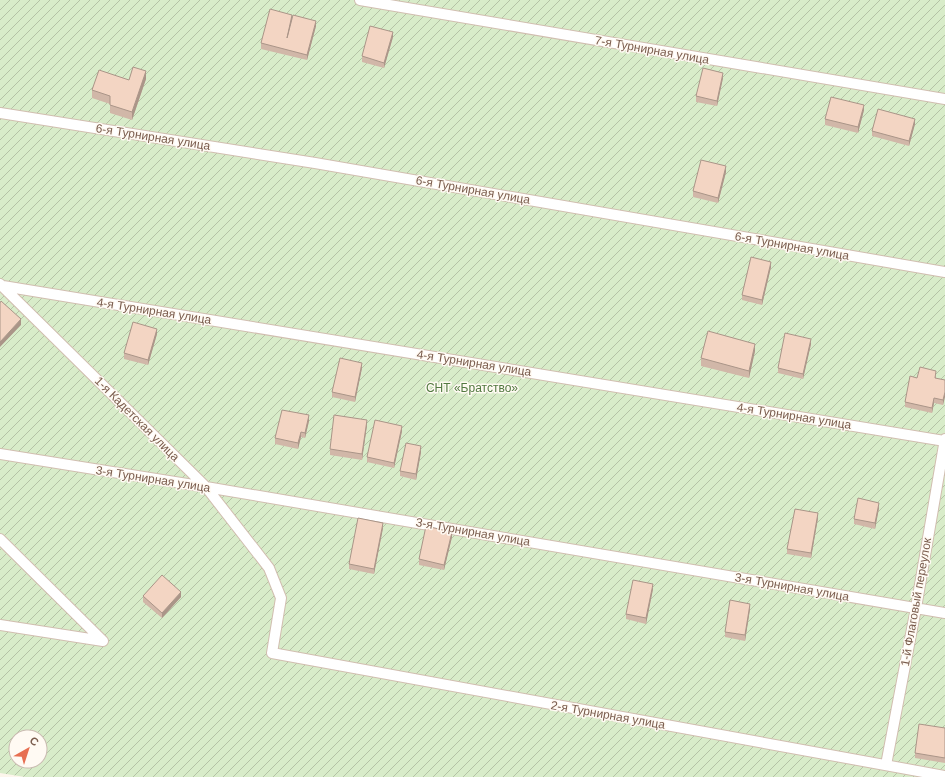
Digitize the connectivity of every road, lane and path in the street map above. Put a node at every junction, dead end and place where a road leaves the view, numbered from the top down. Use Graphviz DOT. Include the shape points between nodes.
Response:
graph roads {
  1 [pos="360,0"];
  2 [pos="945,99"];
  3 [pos="0,113"];
  4 [pos="945,272"];
  5 [pos="1,285"];
  6 [pos="945,440"];
  7 [pos="0,454"];
  8 [pos="206,487"];
  9 [pos="0,540"];
  10 [pos="916,608"];
  11 [pos="945,613"];
  12 [pos="0,624"];
  13 [pos="272,653"];
  14 [pos="886,765"];
  15 [pos="945,776"];
  1 -- 2 [label="lane, 7-я Турнирная улица"];
  3 -- 4 [label="lane, 6-я Турнирная улица" via="323,164"];
  5 -- 6 [label="lane, 4-я Турнирная улица"];
  5 -- 8 [label="lane, 1-я Кадетская улица"];
  6 -- 10 [label="lane, 1-й Флаговый переулок"];
  7 -- 8 [label="lane, 3-я Турнирная улица"];
  8 -- 10 [label="lane, 3-я Турнирная улица"];
  8 -- 13 [label="lane, 1-я Кадетская улица" via="269,568 281,598"];
  9 -- 12 [label="lane" via="103,641"];
  10 -- 11 [label="lane, 3-я Турнирная улица"];
  10 -- 14 [label="lane, 1-й Флаговый переулок"];
  13 -- 14 [label="lane, 2-я Турнирная улица"];
  14 -- 15 [label="lane, 2-я Турнирная улица"];
}
